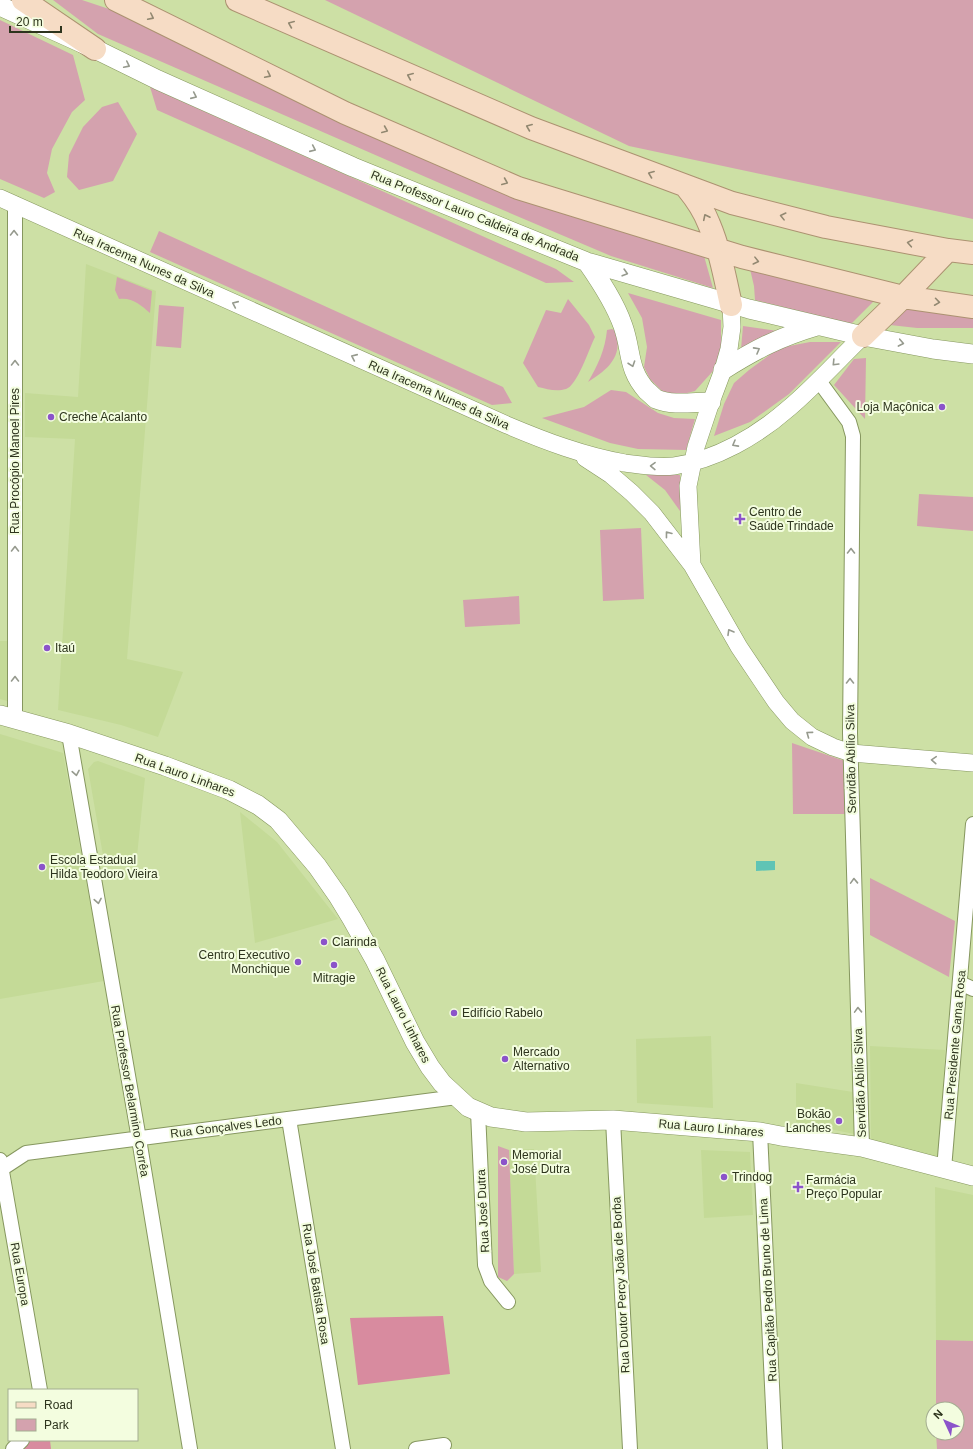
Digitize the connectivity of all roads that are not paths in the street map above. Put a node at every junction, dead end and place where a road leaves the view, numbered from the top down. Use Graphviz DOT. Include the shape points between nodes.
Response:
graph roads {
  1 [pos="23,0"];
  2 [pos="116,0"];
  3 [pos="237,0"];
  4 [pos="0,6"];
  5 [pos="95,49"];
  6 [pos="687,188"];
  7 [pos="7,201"];
  8 [pos="718,250"];
  9 [pos="948,250"];
  10 [pos="973,253"];
  11 [pos="587,262"];
  12 [pos="904,297"];
  13 [pos="731,305"];
  14 [pos="973,306"];
  15 [pos="819,325"];
  16 [pos="863,336"];
  17 [pos="973,354"];
  18 [pos="723,370"];
  19 [pos="819,381"];
  20 [pos="710,402"];
  21 [pos="575,451"];
  22 [pos="692,462"];
  23 [pos="692,564"];
  24 [pos="8,716"];
  25 [pos="69,734"];
  26 [pos="851,754"];
  27 [pos="973,763"];
  28 [pos="973,824"];
  29 [pos="968,940"];
  30 [pos="960,983"];
  31 [pos="973,989"];
  32 [pos="457,1097"];
  33 [pos="478,1112"];
  34 [pos="289,1119"];
  35 [pos="613,1120"];
  36 [pos="760,1132"];
  37 [pos="139,1139"];
  38 [pos="862,1147"];
  39 [pos="0,1165"];
  40 [pos="944,1169"];
  41 [pos="973,1176"];
  42 [pos="508,1302"];
  43 [pos="40,1389"];
  44 [pos="21,1441"];
  45 [pos="444,1445"];
  46 [pos="13,1449"];
  47 [pos="190,1449"];
  48 [pos="343,1449"];
  49 [pos="416,1449"];
  50 [pos="630,1449"];
  51 [pos="775,1449"];
  1 -- 5 [label="main road"];
  2 -- 8 [label="main road, one-way" via="345,113 518,188"];
  6 -- 3 [label="main road, one-way" via="531,128"];
  4 -- 5 [label="main road, Rua Professor Lauro Caldeira de Andrada"];
  5 -- 11 [label="main road, Rua Professor Lauro Caldeira de Andrada, one-way" via="158,80 353,166"];
  8 -- 6 [label="main road, one-way" via="709,224"];
  9 -- 6 [label="main road, one-way" via="826,227 732,203"];
  21 -- 7 [label="street, Rua Iracema Nunes da Silva, one-way" via="507,425"];
  24 -- 7 [label="street, Rua Procópio Manoel Pires, one-way"];
  8 -- 12 [label="main road, one-way"];
  8 -- 13 [label="main road"];
  9 -- 10 [label="main road"];
  9 -- 12 [label="main road"];
  11 -- 13 [label="main road, Rua Professor Lauro Caldeira de Andrada, one-way"];
  11 -- 20 [label="main road, one-way" via="606,289 623,326 630,361 642,385 654,398 670,403"];
  12 -- 14 [label="main road, one-way"];
  12 -- 16 [label="main road"];
  13 -- 15 [label="main road, Rua Professor Lauro Caldeira de Andrada"];
  13 -- 18 [label="street" via="732,327"];
  15 -- 16 [label="main road, Rua Professor Lauro Caldeira de Andrada"];
  18 -- 15 [label="main road, one-way" via="789,334"];
  16 -- 17 [label="main road, Rua Professor Lauro Caldeira de Andrada, one-way"];
  16 -- 19 [label="street, Rua Iracema Nunes da Silva, one-way"];
  18 -- 20 [label="street"];
  19 -- 22 [label="street, Rua Iracema Nunes da Silva, one-way" via="757,432 712,457"];
  26 -- 19 [label="street, Servidão Abílio Silva, one-way" via="853,436 849,422"];
  20 -- 22 [label="street"];
  22 -- 21 [label="street, Rua Iracema Nunes da Silva, one-way" via="672,466 642,466"];
  23 -- 21 [label="street, one-way" via="652,513 632,493 611,475"];
  22 -- 23 [label="street" via="688,486"];
  26 -- 23 [label="street, one-way" via="812,737 776,702 739,647"];
  24 -- 25 [label="main road, Rua Lauro Linhares"];
  25 -- 32 [label="main road, Rua Lauro Linhares" via="230,790 258,805 278,820 317,866 338,896 375,960 415,1042 438,1078"];
  25 -- 37 [label="street, Rua Professor Belarmino Corrêa, one-way"];
  27 -- 26 [label="street, one-way"];
  38 -- 26 [label="street, Servidão Abílio Silva, one-way"];
  28 -- 29 [label="street, Rua Presidente Gama Rosa"];
  29 -- 30 [label="street, Rua Presidente Gama Rosa"];
  30 -- 31 [label="street"];
  30 -- 40 [label="street, Rua Presidente Gama Rosa"];
  32 -- 33 [label="main road, Rua Lauro Linhares"];
  32 -- 34 [label="street, Rua Gonçalves Ledo"];
  33 -- 35 [label="main road, Rua Lauro Linhares" via="491,1117 526,1122"];
  33 -- 42 [label="street, Rua José Dutra" via="485,1265 491,1282"];
  34 -- 37 [label="street, Rua Gonçalves Ledo"];
  34 -- 48 [label="street, Rua José Batista Rosa"];
  35 -- 36 [label="main road, Rua Lauro Linhares"];
  35 -- 50 [label="street, Rua Doutor Percy João de Borba"];
  36 -- 38 [label="main road, Rua Lauro Linhares"];
  36 -- 51 [label="street, Rua Capitão Pedro Bruno de Lima"];
  37 -- 39 [label="street, Rua Gonçalves Ledo" via="26,1153"];
  37 -- 47 [label="street, Rua Professor Belarmino Corrêa"];
  38 -- 40 [label="main road, Rua Lauro Linhares"];
  39 -- 43 [label="street, Rua Europa"];
  40 -- 41 [label="main road, Rua Lauro Linhares"];
  44 -- 46 [label="street"];
  45 -- 49 [label="street"];
}
